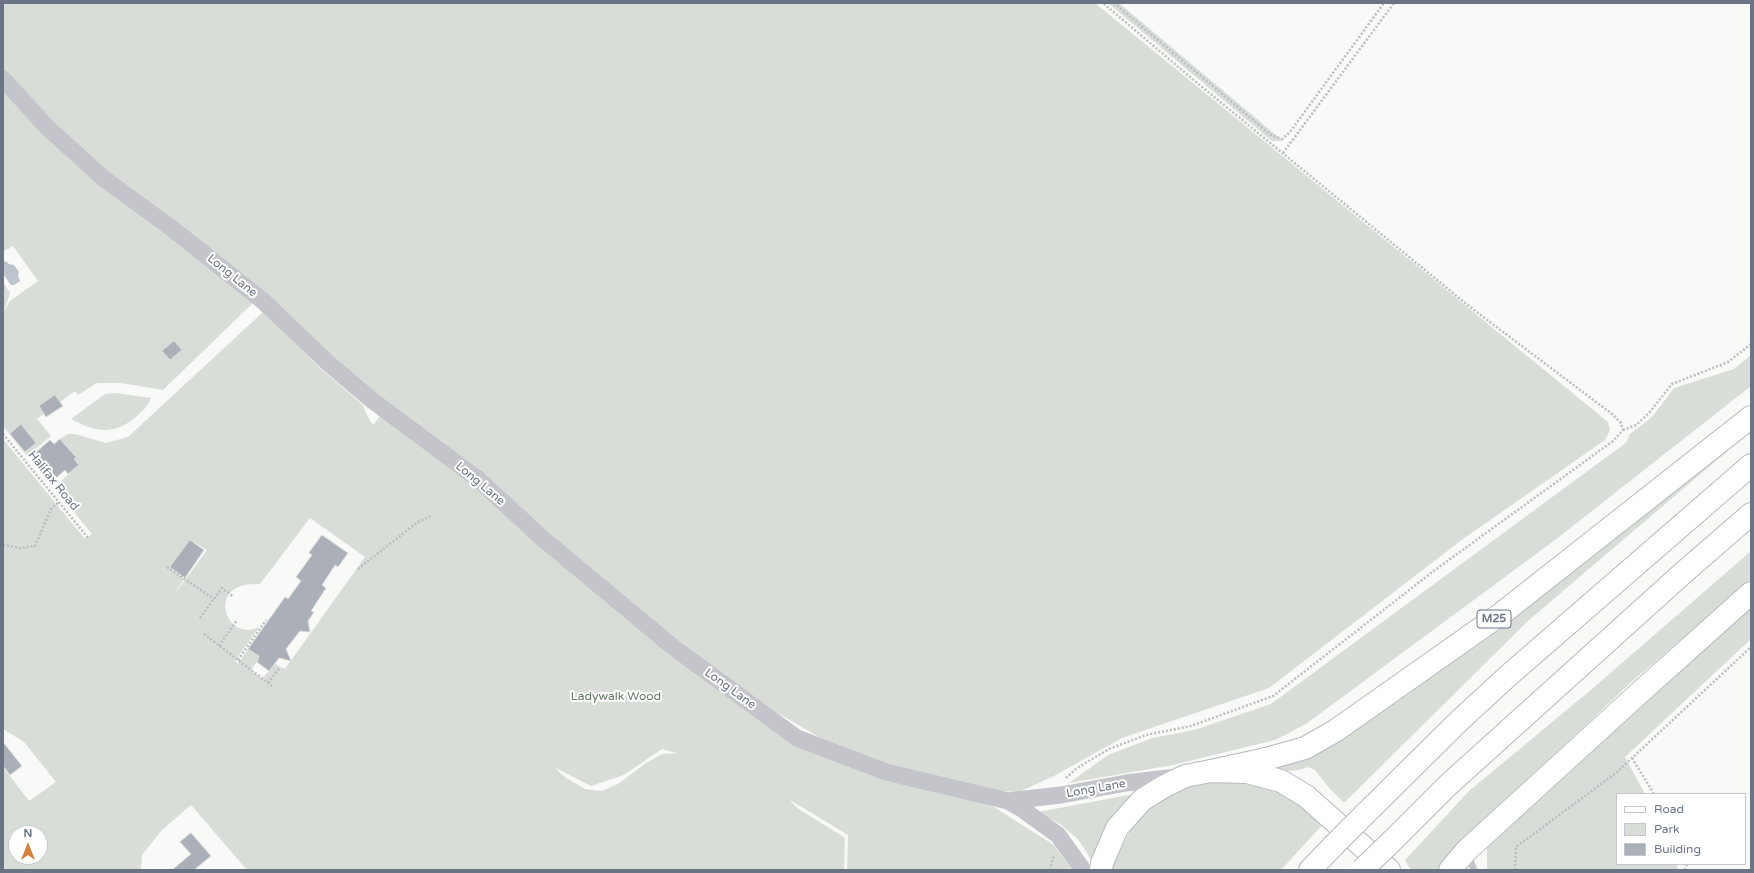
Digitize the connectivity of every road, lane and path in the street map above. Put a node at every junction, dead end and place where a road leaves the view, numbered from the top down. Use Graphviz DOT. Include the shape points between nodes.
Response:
graph roads {
  1 [pos="1103,3"];
  2 [pos="1114,3"];
  3 [pos="1384,3"];
  4 [pos="1394,3"];
  5 [pos="3,79"];
  6 [pos="1283,153"];
  7 [pos="1751,344"];
  8 [pos="1751,417"];
  9 [pos="1623,430"];
  10 [pos="3,434"];
  11 [pos="1751,465"];
  12 [pos="59,502"];
  13 [pos="1751,514"];
  14 [pos="431,516"];
  15 [pos="89,539"];
  16 [pos="3,545"];
  17 [pos="166,567"];
  18 [pos="358,569"];
  19 [pos="1751,593"];
  20 [pos="234,597"];
  21 [pos="214,599"];
  22 [pos="262,617"];
  23 [pos="200,618"];
  24 [pos="237,620"];
  25 [pos="204,634"];
  26 [pos="219,646"];
  27 [pos="1751,647"];
  28 [pos="238,660"];
  29 [pos="280,667"];
  30 [pos="268,683"];
  31 [pos="272,686"];
  32 [pos="1632,758"];
  33 [pos="1211,771"];
  34 [pos="1185,776"];
  35 [pos="1653,793"];
  36 [pos="1061,795"];
  37 [pos="1008,802"];
  38 [pos="1470,860"];
  39 [pos="1083,870"];
  40 [pos="1101,870"];
  41 [pos="1310,870"];
  42 [pos="1362,870"];
  43 [pos="1389,870"];
  44 [pos="1450,870"];
  45 [pos="1515,870"];
  1 -- 6 [label="path"];
  2 -- 3 [label="path" via="1271,135 1282,138 1290,132"];
  4 -- 6 [label="path"];
  5 -- 37 [label="street, Long Lane" via="48,128 103,178 174,230 263,301 367,396 478,479 542,538 673,647 797,738 886,772"];
  6 -- 9 [label="path" via="1470,307 1612,414 1621,423"];
  7 -- 9 [label="path" via="1728,362 1672,384 1649,413 1636,425"];
  8 -- 33 [label="main road, M25" via="1501,614 1336,730 1305,748"];
  9 -- 36 [label="path" via="1613,441 1428,575 1273,696 1190,726 1146,735 1109,749 1077,768 1059,783"];
  10 -- 12 [label="path, Halifax Road"];
  11 -- 41 [label="main road, bridge" via="1509,675 1459,721"];
  12 -- 15 [label="path, Halifax Road"];
  12 -- 16 [label="path" via="51,509 36,546 20,548"];
  13 -- 42 [label="main road, bridge" via="1447,786"];
  14 -- 18 [label="path" via="418,522"];
  17 -- 21 [label="path"];
  19 -- 38 [label="main road" via="1637,695"];
  20 -- 21 [label="path" via="222,588"];
  21 -- 23 [label="path"];
  22 -- 28 [label="path" via="267,621"];
  24 -- 26 [label="path"];
  25 -- 26 [label="path"];
  26 -- 28 [label="path"];
  27 -- 32 [label="path"];
  28 -- 30 [label="path"];
  29 -- 30 [label="path"];
  30 -- 31 [label="path"];
  32 -- 35 [label="path"];
  32 -- 45 [label="path" via="1616,773 1516,847"];
  33 -- 34 [label="main road"];
  33 -- 43 [label="main road" via="1247,772 1281,781 1306,796"];
  34 -- 36 [label="street, Long Lane" via="1126,783"];
  34 -- 40 [label="main road" via="1142,800 1117,828"];
  36 -- 37 [label="street, Long Lane"];
  37 -- 39 [label="street, Long Lane" via="1058,835"];
  38 -- 44 [label="main road"];
}
